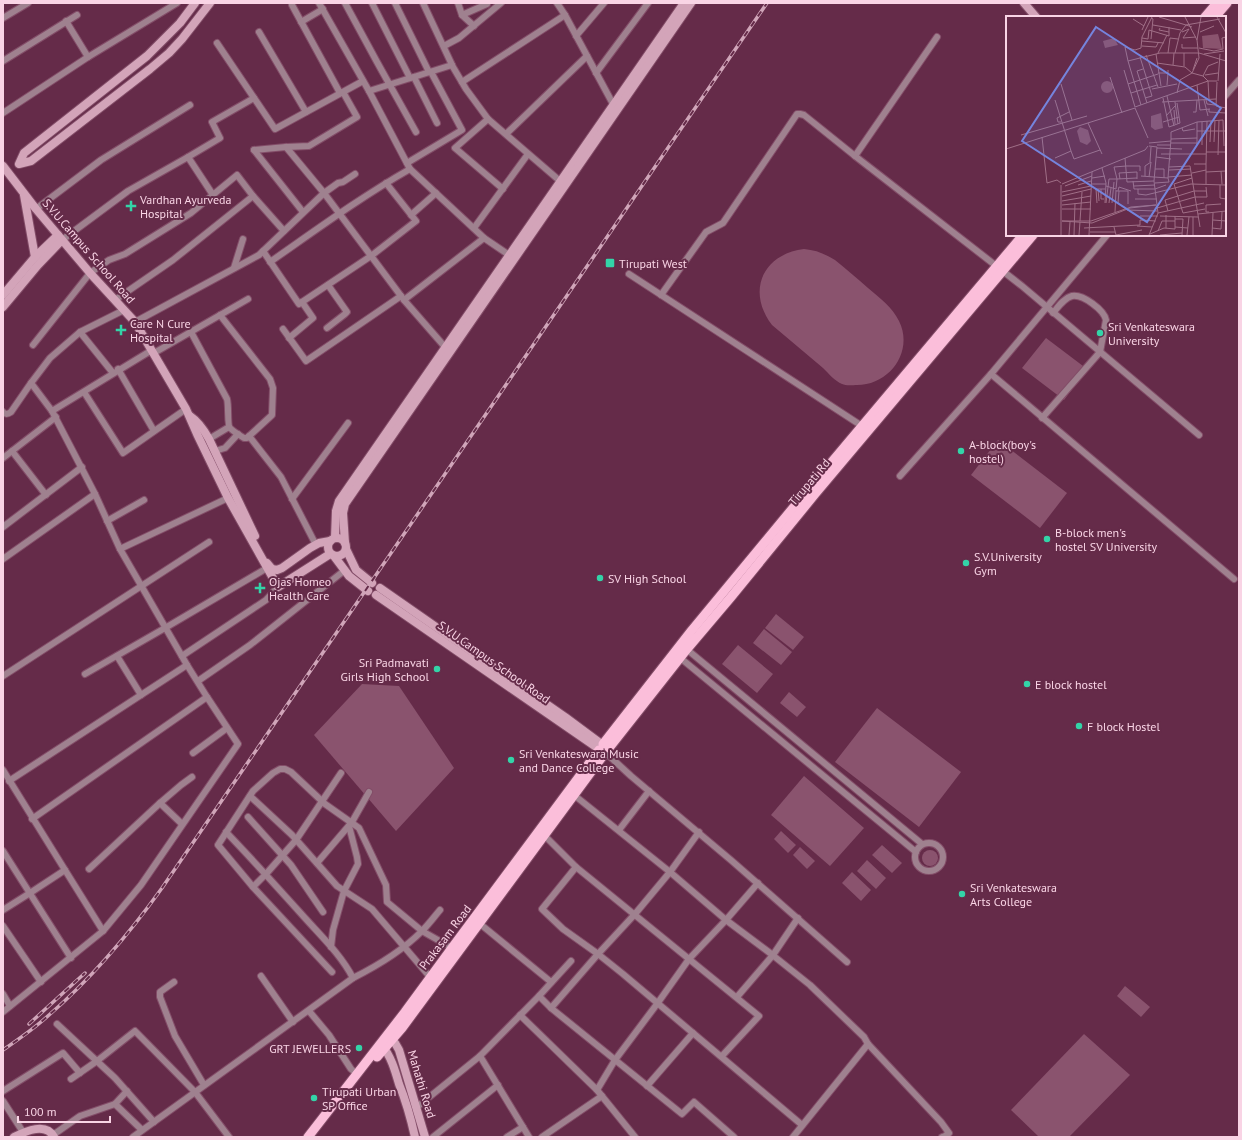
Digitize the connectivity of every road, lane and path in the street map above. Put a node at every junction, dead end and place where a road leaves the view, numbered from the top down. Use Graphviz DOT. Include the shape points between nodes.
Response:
graph roads {
  1 [pos="28,3"];
  2 [pos="177,3"];
  3 [pos="195,3"];
  4 [pos="210,3"];
  5 [pos="345,3"];
  6 [pos="372,3"];
  7 [pos="395,3"];
  8 [pos="423,3"];
  9 [pos="458,3"];
  10 [pos="487,3"];
  11 [pos="501,3"];
  12 [pos="557,3"];
  13 [pos="604,3"];
  14 [pos="648,3"];
  15 [pos="684,3"];
  16 [pos="691,3"];
  17 [pos="1024,3"];
  18 [pos="1217,3"];
  19 [pos="1227,3"];
  20 [pos="292,5"];
  21 [pos="321,6"];
  22 [pos="492,11"];
  23 [pos="77,15"];
  24 [pos="462,15"];
  25 [pos="565,15"];
  26 [pos="1035,16"];
  27 [pos="1206,16"];
  28 [pos="1216,16"];
  29 [pos="3,18"];
  30 [pos="66,22"];
  31 [pos="302,22"];
  32 [pos="474,26"];
  33 [pos="259,32"];
  34 [pos="576,36"];
  35 [pos="937,37"];
  36 [pos="217,43"];
  37 [pos="444,46"];
  38 [pos="586,56"];
  39 [pos="88,57"];
  40 [pos="3,61"];
  41 [pos="452,65"];
  42 [pos="430,72"];
  43 [pos="596,73"];
  44 [pos="412,78"];
  45 [pos="363,80"];
  46 [pos="1239,80"];
  47 [pos="462,82"];
  48 [pos="390,85"];
  49 [pos="370,91"];
  50 [pos="341,92"];
  51 [pos="1226,95"];
  52 [pos="254,98"];
  53 [pos="613,104"];
  54 [pos="190,105"];
  55 [pos="306,112"];
  56 [pos="3,113"];
  57 [pos="488,119"];
  58 [pos="437,123"];
  59 [pos="416,132"];
  60 [pos="506,134"];
  61 [pos="286,147"];
  62 [pos="528,154"];
  63 [pos="855,156"];
  64 [pos="188,157"];
  65 [pos="19,164"];
  66 [pos="408,166"];
  67 [pos="5,169"];
  68 [pos="355,174"];
  69 [pos="560,181"];
  70 [pos="386,183"];
  71 [pos="503,188"];
  72 [pos="23,192"];
  73 [pos="324,193"];
  74 [pos="436,193"];
  75 [pos="213,195"];
  76 [pos="253,196"];
  77 [pos="36,209"];
  78 [pos="303,212"];
  79 [pos="339,214"];
  80 [pos="410,215"];
  81 [pos="474,228"];
  82 [pos="284,231"];
  83 [pos="1022,236"];
  84 [pos="1032,236"];
  85 [pos="1106,236"];
  86 [pos="60,237"];
  87 [pos="243,238"];
  88 [pos="484,238"];
  89 [pos="263,251"];
  90 [pos="509,255"];
  91 [pos="371,256"];
  92 [pos="35,257"];
  93 [pos="270,262"];
  94 [pos="234,268"];
  95 [pos="1000,268"];
  96 [pos="90,273"];
  97 [pos="629,274"];
  98 [pos="328,285"];
  99 [pos="3,295"];
  100 [pos="661,295"];
  101 [pos="402,298"];
  102 [pos="248,299"];
  103 [pos="115,300"];
  104 [pos="302,302"];
  105 [pos="3,307"];
  106 [pos="1046,308"];
  107 [pos="124,310"];
  108 [pos="1053,313"];
  109 [pos="220,315"];
  110 [pos="135,322"];
  111 [pos="327,328"];
  112 [pos="283,330"];
  113 [pos="80,332"];
  114 [pos="191,332"];
  115 [pos="289,338"];
  116 [pos="33,345"];
  117 [pos="445,347"];
  118 [pos="153,352"];
  119 [pos="1100,352"];
  120 [pos="118,369"];
  121 [pos="113,373"];
  122 [pos="990,374"];
  123 [pos="31,383"];
  124 [pos="84,392"];
  125 [pos="52,411"];
  126 [pos="3,412"];
  127 [pos="188,413"];
  128 [pos="56,418"];
  129 [pos="1042,418"];
  130 [pos="348,423"];
  131 [pos="862,426"];
  132 [pos="229,427"];
  133 [pos="154,431"];
  134 [pos="238,434"];
  135 [pos="1199,435"];
  136 [pos="249,436"];
  137 [pos="209,439"];
  138 [pos="12,451"];
  139 [pos="215,451"];
  140 [pos="3,458"];
  141 [pos="82,467"];
  142 [pos="900,476"];
  143 [pos="812,491"];
  144 [pos="95,494"];
  145 [pos="46,495"];
  146 [pos="228,498"];
  147 [pos="292,499"];
  148 [pos="144,500"];
  149 [pos="107,521"];
  150 [pos="3,527"];
  151 [pos="333,540"];
  152 [pos="209,542"];
  153 [pos="316,545"];
  154 [pos="346,546"];
  155 [pos="120,549"];
  156 [pos="332,555"];
  157 [pos="3,559"];
  158 [pos="267,568"];
  159 [pos="345,570"];
  160 [pos="1234,579"];
  161 [pos="372,583"];
  162 [pos="141,586"];
  163 [pos="278,587"];
  164 [pos="368,591"];
  165 [pos="165,628"];
  166 [pos="684,647"];
  167 [pos="117,656"];
  168 [pos="182,656"];
  169 [pos="677,656"];
  170 [pos="187,666"];
  171 [pos="85,674"];
  172 [pos="3,676"];
  173 [pos="198,681"];
  174 [pos="141,695"];
  175 [pos="207,697"];
  176 [pos="227,728"];
  177 [pos="611,734"];
  178 [pos="592,737"];
  179 [pos="603,749"];
  180 [pos="193,753"];
  181 [pos="3,770"];
  182 [pos="341,773"];
  183 [pos="192,777"];
  184 [pos="10,781"];
  185 [pos="649,791"];
  186 [pos="369,792"];
  187 [pos="574,795"];
  188 [pos="250,796"];
  189 [pos="322,801"];
  190 [pos="160,803"];
  191 [pos="248,817"];
  192 [pos="32,819"];
  193 [pos="182,824"];
  194 [pos="351,824"];
  195 [pos="619,830"];
  196 [pos="226,832"];
  197 [pos="699,832"];
  198 [pos="544,835"];
  199 [pos="296,840"];
  200 [pos="922,844"];
  201 [pos="3,851"];
  202 [pos="916,852"];
  203 [pos="282,855"];
  204 [pos="317,863"];
  205 [pos="576,867"];
  206 [pos="89,869"];
  207 [pos="65,870"];
  208 [pos="670,872"];
  209 [pos="266,874"];
  210 [pos="758,883"];
  211 [pos="253,887"];
  212 [pos="344,891"];
  213 [pos="30,893"];
  214 [pos="3,910"];
  215 [pos="440,910"];
  216 [pos="323,912"];
  217 [pos="635,914"];
  218 [pos="798,918"];
  219 [pos="726,920"];
  220 [pos="479,923"];
  221 [pos="3,926"];
  222 [pos="103,931"];
  223 [pos="422,931"];
  224 [pos="332,947"];
  225 [pos="404,947"];
  226 [pos="452,948"];
  227 [pos="598,954"];
  228 [pos="773,955"];
  229 [pos="71,958"];
  230 [pos="689,958"];
  231 [pos="571,961"];
  232 [pos="847,962"];
  233 [pos="332,972"];
  234 [pos="261,976"];
  235 [pos="430,977"];
  236 [pos="353,978"];
  237 [pos="41,982"];
  238 [pos="174,982"];
  239 [pos="551,982"];
  240 [pos="3,994"];
  241 [pos="539,996"];
  242 [pos="736,997"];
  243 [pos="657,1004"];
  244 [pos="10,1006"];
  245 [pos="551,1008"];
  246 [pos="309,1011"];
  247 [pos="3,1012"];
  248 [pos="520,1015"];
  249 [pos="293,1022"];
  250 [pos="57,1024"];
  251 [pos="693,1033"];
  252 [pos="390,1038"];
  253 [pos="868,1044"];
  254 [pos="383,1046"];
  255 [pos="480,1056"];
  256 [pos="722,1056"];
  257 [pos="615,1060"];
  258 [pos="97,1061"];
  259 [pos="80,1073"];
  260 [pos="357,1074"];
  261 [pos="71,1079"];
  262 [pos="204,1085"];
  263 [pos="498,1085"];
  264 [pos="647,1086"];
  265 [pos="596,1090"];
  266 [pos="3,1091"];
  267 [pos="127,1091"];
  268 [pos="195,1092"];
  269 [pos="602,1096"];
  270 [pos="3,1101"];
  271 [pos="115,1104"];
  272 [pos="417,1107"];
  273 [pos="154,1122"];
  274 [pos="802,1125"];
  275 [pos="523,1127"];
  276 [pos="142,1130"];
  277 [pos="23,1132"];
  278 [pos="54,1136"];
  279 [pos="14,1137"];
  280 [pos="133,1137"];
  281 [pos="229,1137"];
  282 [pos="308,1137"];
  283 [pos="315,1137"];
  284 [pos="415,1137"];
  285 [pos="425,1137"];
  286 [pos="433,1137"];
  287 [pos="507,1137"];
  288 [pos="529,1137"];
  289 [pos="542,1137"];
  290 [pos="635,1137"];
  291 [pos="734,1137"];
  292 [pos="793,1137"];
  293 [pos="942,1137"];
  1 -- 29 [label="street"];
  2 -- 39 [label="street"];
  3 -- 65 [label="street" via="180,23 147,56 24,153"];
  4 -- 65 [label="street" via="169,53 31,161"];
  5 -- 48 [label="street"];
  6 -- 44 [label="street"];
  7 -- 42 [label="street"];
  8 -- 37 [label="street"];
  9 -- 24 [label="street"];
  10 -- 22 [label="street"];
  10 -- 24 [label="street"];
  11 -- 22 [label="street"];
  12 -- 25 [label="street"];
  13 -- 34 [label="street"];
  14 -- 43 [label="street"];
  15 -- 53 [label="street"];
  16 -- 154 [label="street" via="345,504 342,513"];
  17 -- 26 [label="street"];
  18 -- 27 [label="main road"];
  19 -- 28 [label="main road"];
  20 -- 31 [label="street"];
  21 -- 31 [label="street"];
  21 -- 45 [label="street"];
  22 -- 32 [label="street"];
  23 -- 30 [label="street"];
  24 -- 32 [label="street"];
  25 -- 34 [label="street"];
  25 -- 47 [label="street"];
  30 -- 39 [label="street"];
  30 -- 40 [label="street"];
  31 -- 50 [label="street"];
  32 -- 37 [label="street"];
  33 -- 55 [label="street"];
  34 -- 38 [label="street"];
  35 -- 63 [label="street"];
  36 -- 52 [label="street"];
  37 -- 41 [label="street"];
  38 -- 43 [label="street"];
  38 -- 60 [label="street"];
  39 -- 56 [label="street"];
  41 -- 42 [label="street"];
  41 -- 47 [label="street"];
  42 -- 44 [label="street"];
  42 -- 66 [label="street" via="462,130"];
  43 -- 53 [label="street"];
  44 -- 48 [label="street"];
  44 -- 58 [label="street"];
  45 -- 49 [label="street"];
  45 -- 50 [label="street"];
  46 -- 51 [label="street"];
  47 -- 57 [label="street"];
  48 -- 49 [label="street"];
  48 -- 59 [label="street"];
  49 -- 66 [label="street"];
  50 -- 55 [label="street"];
  50 -- 61 [label="street" via="357,117 309,146"];
  52 -- 55 [label="street" via="275,129"];
  52 -- 64 [label="street" via="212,122 220,138"];
  53 -- 69 [label="street"];
  54 -- 77 [label="street" via="100,160"];
  57 -- 60 [label="street"];
  57 -- 71 [label="street" via="455,148"];
  60 -- 62 [label="street"];
  61 -- 73 [label="street"];
  61 -- 78 [label="street" via="254,150"];
  62 -- 69 [label="street"];
  62 -- 71 [label="street"];
  63 -- 95 [label="street"];
  63 -- 100 [label="street" via="804,115 797,114 723,223 706,232"];
  64 -- 75 [label="street"];
  64 -- 86 [label="street" via="128,191"];
  65 -- 67 [label="street"];
  66 -- 70 [label="street"];
  66 -- 74 [label="street"];
  67 -- 72 [label="street, S.V.U.Campus School Road"];
  68 -- 73 [label="street"];
  69 -- 90 [label="street"];
  70 -- 79 [label="street"];
  70 -- 80 [label="street"];
  71 -- 81 [label="street"];
  72 -- 77 [label="street, S.V.U.Campus School Road"];
  72 -- 92 [label="street"];
  73 -- 78 [label="street"];
  73 -- 79 [label="street"];
  74 -- 80 [label="street"];
  74 -- 81 [label="street"];
  75 -- 76 [label="street" via="237,175"];
  75 -- 96 [label="street" via="185,217"];
  76 -- 82 [label="street"];
  76 -- 103 [label="street" via="173,260"];
  77 -- 86 [label="street, S.V.U.Campus School Road"];
  78 -- 82 [label="street"];
  79 -- 91 [label="street"];
  79 -- 93 [label="street"];
  80 -- 91 [label="street" via="416,222"];
  81 -- 88 [label="street"];
  82 -- 89 [label="street"];
  83 -- 95 [label="main road, Tirupati Rd"];
  84 -- 95 [label="main road, Tirupati Rd"];
  85 -- 106 [label="street"];
  86 -- 92 [label="street"];
  86 -- 96 [label="street, S.V.U.Campus School Road"];
  86 -- 105 [label="street"];
  87 -- 94 [label="street"];
  88 -- 90 [label="street"];
  88 -- 101 [label="street"];
  89 -- 93 [label="street"];
  89 -- 94 [label="street"];
  90 -- 117 [label="street"];
  91 -- 98 [label="street"];
  91 -- 101 [label="street"];
  92 -- 99 [label="street"];
  93 -- 104 [label="street" via="299,304"];
  94 -- 110 [label="street"];
  95 -- 106 [label="street"];
  95 -- 131 [label="main road, Tirupati Rd"];
  95 -- 143 [label="main road, Tirupati Rd"];
  96 -- 103 [label="street, S.V.U.Campus School Road"];
  96 -- 116 [label="street"];
  97 -- 100 [label="street"];
  98 -- 104 [label="street"];
  98 -- 111 [label="street" via="347,312"];
  100 -- 131 [label="street"];
  101 -- 115 [label="street" via="306,361"];
  101 -- 117 [label="street"];
  102 -- 109 [label="street"];
  103 -- 107 [label="street, S.V.U.Campus School Road"];
  104 -- 115 [label="street" via="313,318"];
  106 -- 108 [label="street"];
  106 -- 122 [label="street"];
  107 -- 110 [label="street, S.V.U.Campus School Road"];
  107 -- 113 [label="street"];
  108 -- 119 [label="street"];
  108 -- 119 [label="street" via="1071,296 1086,299 1102,312 1106,320"];
  109 -- 114 [label="street"];
  109 -- 136 [label="street" via="272,385 272,415"];
  110 -- 118 [label="street, S.V.U.Campus School Road"];
  112 -- 115 [label="street"];
  113 -- 121 [label="street"];
  113 -- 123 [label="street" via="50,358"];
  114 -- 118 [label="street"];
  114 -- 132 [label="street" via="227,399"];
  117 -- 151 [label="street" via="339,501"];
  118 -- 120 [label="street"];
  118 -- 127 [label="street, S.V.U.Campus School Road"];
  119 -- 129 [label="street"];
  119 -- 135 [label="street"];
  120 -- 121 [label="street"];
  120 -- 133 [label="street"];
  121 -- 124 [label="street"];
  122 -- 129 [label="street"];
  122 -- 142 [label="street"];
  123 -- 125 [label="street"];
  123 -- 126 [label="street" via="11,412"];
  124 -- 125 [label="street"];
  124 -- 133 [label="street" via="123,453"];
  125 -- 128 [label="street"];
  127 -- 133 [label="street"];
  127 -- 137 [label="street, S.V.U.Campus School Road" via="199,423"];
  127 -- 146 [label="street, S.V.U.Campus School Road"];
  128 -- 138 [label="street"];
  128 -- 141 [label="street"];
  129 -- 160 [label="street"];
  130 -- 147 [label="street"];
  131 -- 143 [label="main road, Tirupati Rd"];
  132 -- 134 [label="street"];
  132 -- 137 [label="street"];
  134 -- 136 [label="street" via="245,438"];
  134 -- 139 [label="street" via="225,448"];
  136 -- 147 [label="street" via="281,477"];
  137 -- 139 [label="street, S.V.U.Campus School Road"];
  138 -- 140 [label="street"];
  138 -- 145 [label="street"];
  139 -- 153 [label="street, S.V.U.Campus School Road" via="272,569 282,568"];
  141 -- 144 [label="street"];
  141 -- 145 [label="street"];
  143 -- 166 [label="main road, Tirupati Rd"];
  144 -- 149 [label="street"];
  144 -- 157 [label="street"];
  145 -- 150 [label="street"];
  146 -- 155 [label="street"];
  146 -- 158 [label="street, S.V.U.Campus School Road"];
  147 -- 153 [label="street"];
  148 -- 149 [label="street"];
  149 -- 155 [label="street"];
  151 -- 153 [label="street, S.V.U.Campus School Road"];
  151 -- 154 [label="street" via="341,539"];
  151 -- 156 [label="street" via="328,549"];
  152 -- 162 [label="street"];
  154 -- 156 [label="street" via="342,555"];
  154 -- 161 [label="street" via="356,570"];
  155 -- 162 [label="street"];
  156 -- 159 [label="street"];
  156 -- 163 [label="street"];
  158 -- 163 [label="street, S.V.U.Campus School Road"];
  158 -- 165 [label="street"];
  159 -- 164 [label="street"];
  159 -- 173 [label="street" via="250,645"];
  162 -- 165 [label="street"];
  162 -- 172 [label="street"];
  163 -- 168 [label="street" via="266,600"];
  165 -- 167 [label="street"];
  165 -- 168 [label="street"];
  166 -- 169 [label="main road, Tirupati Rd"];
  166 -- 200 [label="street"];
  167 -- 171 [label="street"];
  167 -- 174 [label="street"];
  168 -- 170 [label="street"];
  169 -- 177 [label="main road, Tirupati Rd"];
  169 -- 179 [label="main road, Tirupati Rd"];
  169 -- 202 [label="street"];
  170 -- 173 [label="street"];
  170 -- 174 [label="street"];
  173 -- 175 [label="street"];
  174 -- 184 [label="street"];
  175 -- 176 [label="street"];
  175 -- 192 [label="street"];
  176 -- 180 [label="street"];
  176 -- 193 [label="street" via="237,746"];
  177 -- 178 [label="street"];
  177 -- 179 [label="main road, Tirupati Rd"];
  178 -- 179 [label="street, S.V.U.Campus School Road"];
  178 -- 179 [label="street, S.V.U.Campus School Road" via="559,712 378,591"];
  179 -- 185 [label="street"];
  179 -- 187 [label="main road, Prakasam Road"];
  179 -- 226 [label="main road, Prakasam Road"];
  181 -- 184 [label="street"];
  182 -- 189 [label="street"];
  183 -- 190 [label="street"];
  184 -- 192 [label="street"];
  185 -- 195 [label="street"];
  185 -- 197 [label="street"];
  186 -- 194 [label="street"];
  187 -- 195 [label="street"];
  187 -- 198 [label="main road, Prakasam Road"];
  188 -- 189 [label="street" via="273,773 285,769"];
  188 -- 196 [label="street"];
  188 -- 199 [label="street"];
  189 -- 194 [label="street"];
  189 -- 199 [label="street"];
  190 -- 193 [label="street"];
  190 -- 206 [label="street"];
  191 -- 203 [label="street"];
  192 -- 207 [label="street"];
  193 -- 222 [label="street" via="141,885"];
  194 -- 204 [label="street"];
  194 -- 212 [label="street" via="358,864"];
  194 -- 223 [label="street" via="361,831 386,885 387,902"];
  195 -- 208 [label="street"];
  196 -- 209 [label="street"];
  196 -- 211 [label="street" via="218,844 219,847"];
  197 -- 208 [label="street"];
  197 -- 210 [label="street"];
  198 -- 205 [label="street"];
  198 -- 220 [label="main road, Prakasam Road"];
  199 -- 203 [label="street"];
  199 -- 204 [label="street"];
  200 -- 202 [label="street"];
  200 -- 202 [label="street" via="932,843 940,848 943,861 940,866 934,870 923,870 916,862"];
  201 -- 213 [label="street"];
  203 -- 209 [label="street"];
  203 -- 216 [label="street"];
  204 -- 212 [label="street"];
  205 -- 217 [label="street"];
  205 -- 227 [label="street" via="542,909"];
  207 -- 213 [label="street"];
  207 -- 222 [label="street"];
  208 -- 217 [label="street"];
  208 -- 219 [label="street"];
  209 -- 211 [label="street"];
  209 -- 224 [label="street"];
  210 -- 218 [label="street"];
  210 -- 219 [label="street"];
  211 -- 233 [label="street"];
  212 -- 224 [label="street" via="333,930"];
  212 -- 225 [label="street" via="372,909"];
  213 -- 214 [label="street"];
  213 -- 229 [label="street"];
  215 -- 223 [label="street"];
  217 -- 227 [label="street"];
  217 -- 230 [label="street"];
  218 -- 228 [label="street"];
  218 -- 232 [label="street"];
  219 -- 228 [label="street"];
  219 -- 230 [label="street"];
  220 -- 239 [label="street"];
  220 -- 252 [label="main road, Prakasam Road"];
  221 -- 237 [label="street"];
  222 -- 229 [label="street"];
  223 -- 225 [label="street"];
  223 -- 226 [label="street"];
  224 -- 236 [label="street"];
  225 -- 235 [label="street"];
  225 -- 236 [label="street"];
  226 -- 235 [label="main road, Prakasam Road"];
  227 -- 243 [label="street"];
  227 -- 245 [label="street"];
  228 -- 242 [label="street"];
  228 -- 253 [label="street" via="810,985"];
  229 -- 237 [label="street"];
  230 -- 242 [label="street"];
  230 -- 243 [label="street"];
  231 -- 239 [label="street"];
  234 -- 249 [label="street"];
  235 -- 252 [label="main road, Prakasam Road"];
  236 -- 246 [label="street"];
  237 -- 244 [label="street"];
  238 -- 262 [label="street" via="160,992 160,997 175,1036"];
  239 -- 241 [label="street"];
  240 -- 244 [label="street"];
  241 -- 245 [label="street"];
  241 -- 248 [label="street"];
  242 -- 256 [label="street" via="759,1016"];
  243 -- 251 [label="street"];
  243 -- 257 [label="street"];
  244 -- 247 [label="street"];
  245 -- 257 [label="street"];
  246 -- 249 [label="street"];
  246 -- 260 [label="street"];
  248 -- 255 [label="street"];
  248 -- 265 [label="street"];
  249 -- 262 [label="street"];
  250 -- 258 [label="street"];
  251 -- 256 [label="street"];
  251 -- 264 [label="street"];
  252 -- 254 [label="main road, Prakasam Road"];
  252 -- 272 [label="street, Mahathi Road" via="399,1050"];
  253 -- 274 [label="street"];
  253 -- 293 [label="street" via="941,1122 949,1133"];
  254 -- 260 [label="main road, Prakasam Road"];
  254 -- 283 [label="main road, Prakasam Road"];
  254 -- 284 [label="street, Mahathi Road" via="398,1079"];
  255 -- 263 [label="street"];
  255 -- 272 [label="street"];
  256 -- 274 [label="street"];
  257 -- 264 [label="street"];
  257 -- 265 [label="street"];
  258 -- 259 [label="street"];
  258 -- 267 [label="street"];
  258 -- 268 [label="street" via="135,1031"];
  259 -- 261 [label="street"];
  259 -- 266 [label="street" via="64,1053"];
  260 -- 282 [label="main road, Prakasam Road"];
  262 -- 268 [label="street"];
  263 -- 275 [label="street"];
  263 -- 286 [label="street"];
  264 -- 291 [label="street" via="682,1114 694,1102"];
  265 -- 269 [label="street"];
  267 -- 271 [label="street"];
  267 -- 273 [label="street"];
  268 -- 273 [label="street"];
  268 -- 281 [label="street"];
  269 -- 289 [label="street"];
  269 -- 290 [label="street"];
  270 -- 277 [label="street"];
  271 -- 276 [label="street"];
  271 -- 278 [label="street" via="80,1116"];
  272 -- 285 [label="street, Mahathi Road"];
  273 -- 276 [label="street"];
  274 -- 292 [label="street"];
  275 -- 287 [label="street"];
  275 -- 288 [label="street"];
  276 -- 280 [label="street"];
  277 -- 278 [label="street" via="42,1129 48,1130"];
  277 -- 279 [label="street"];
}
